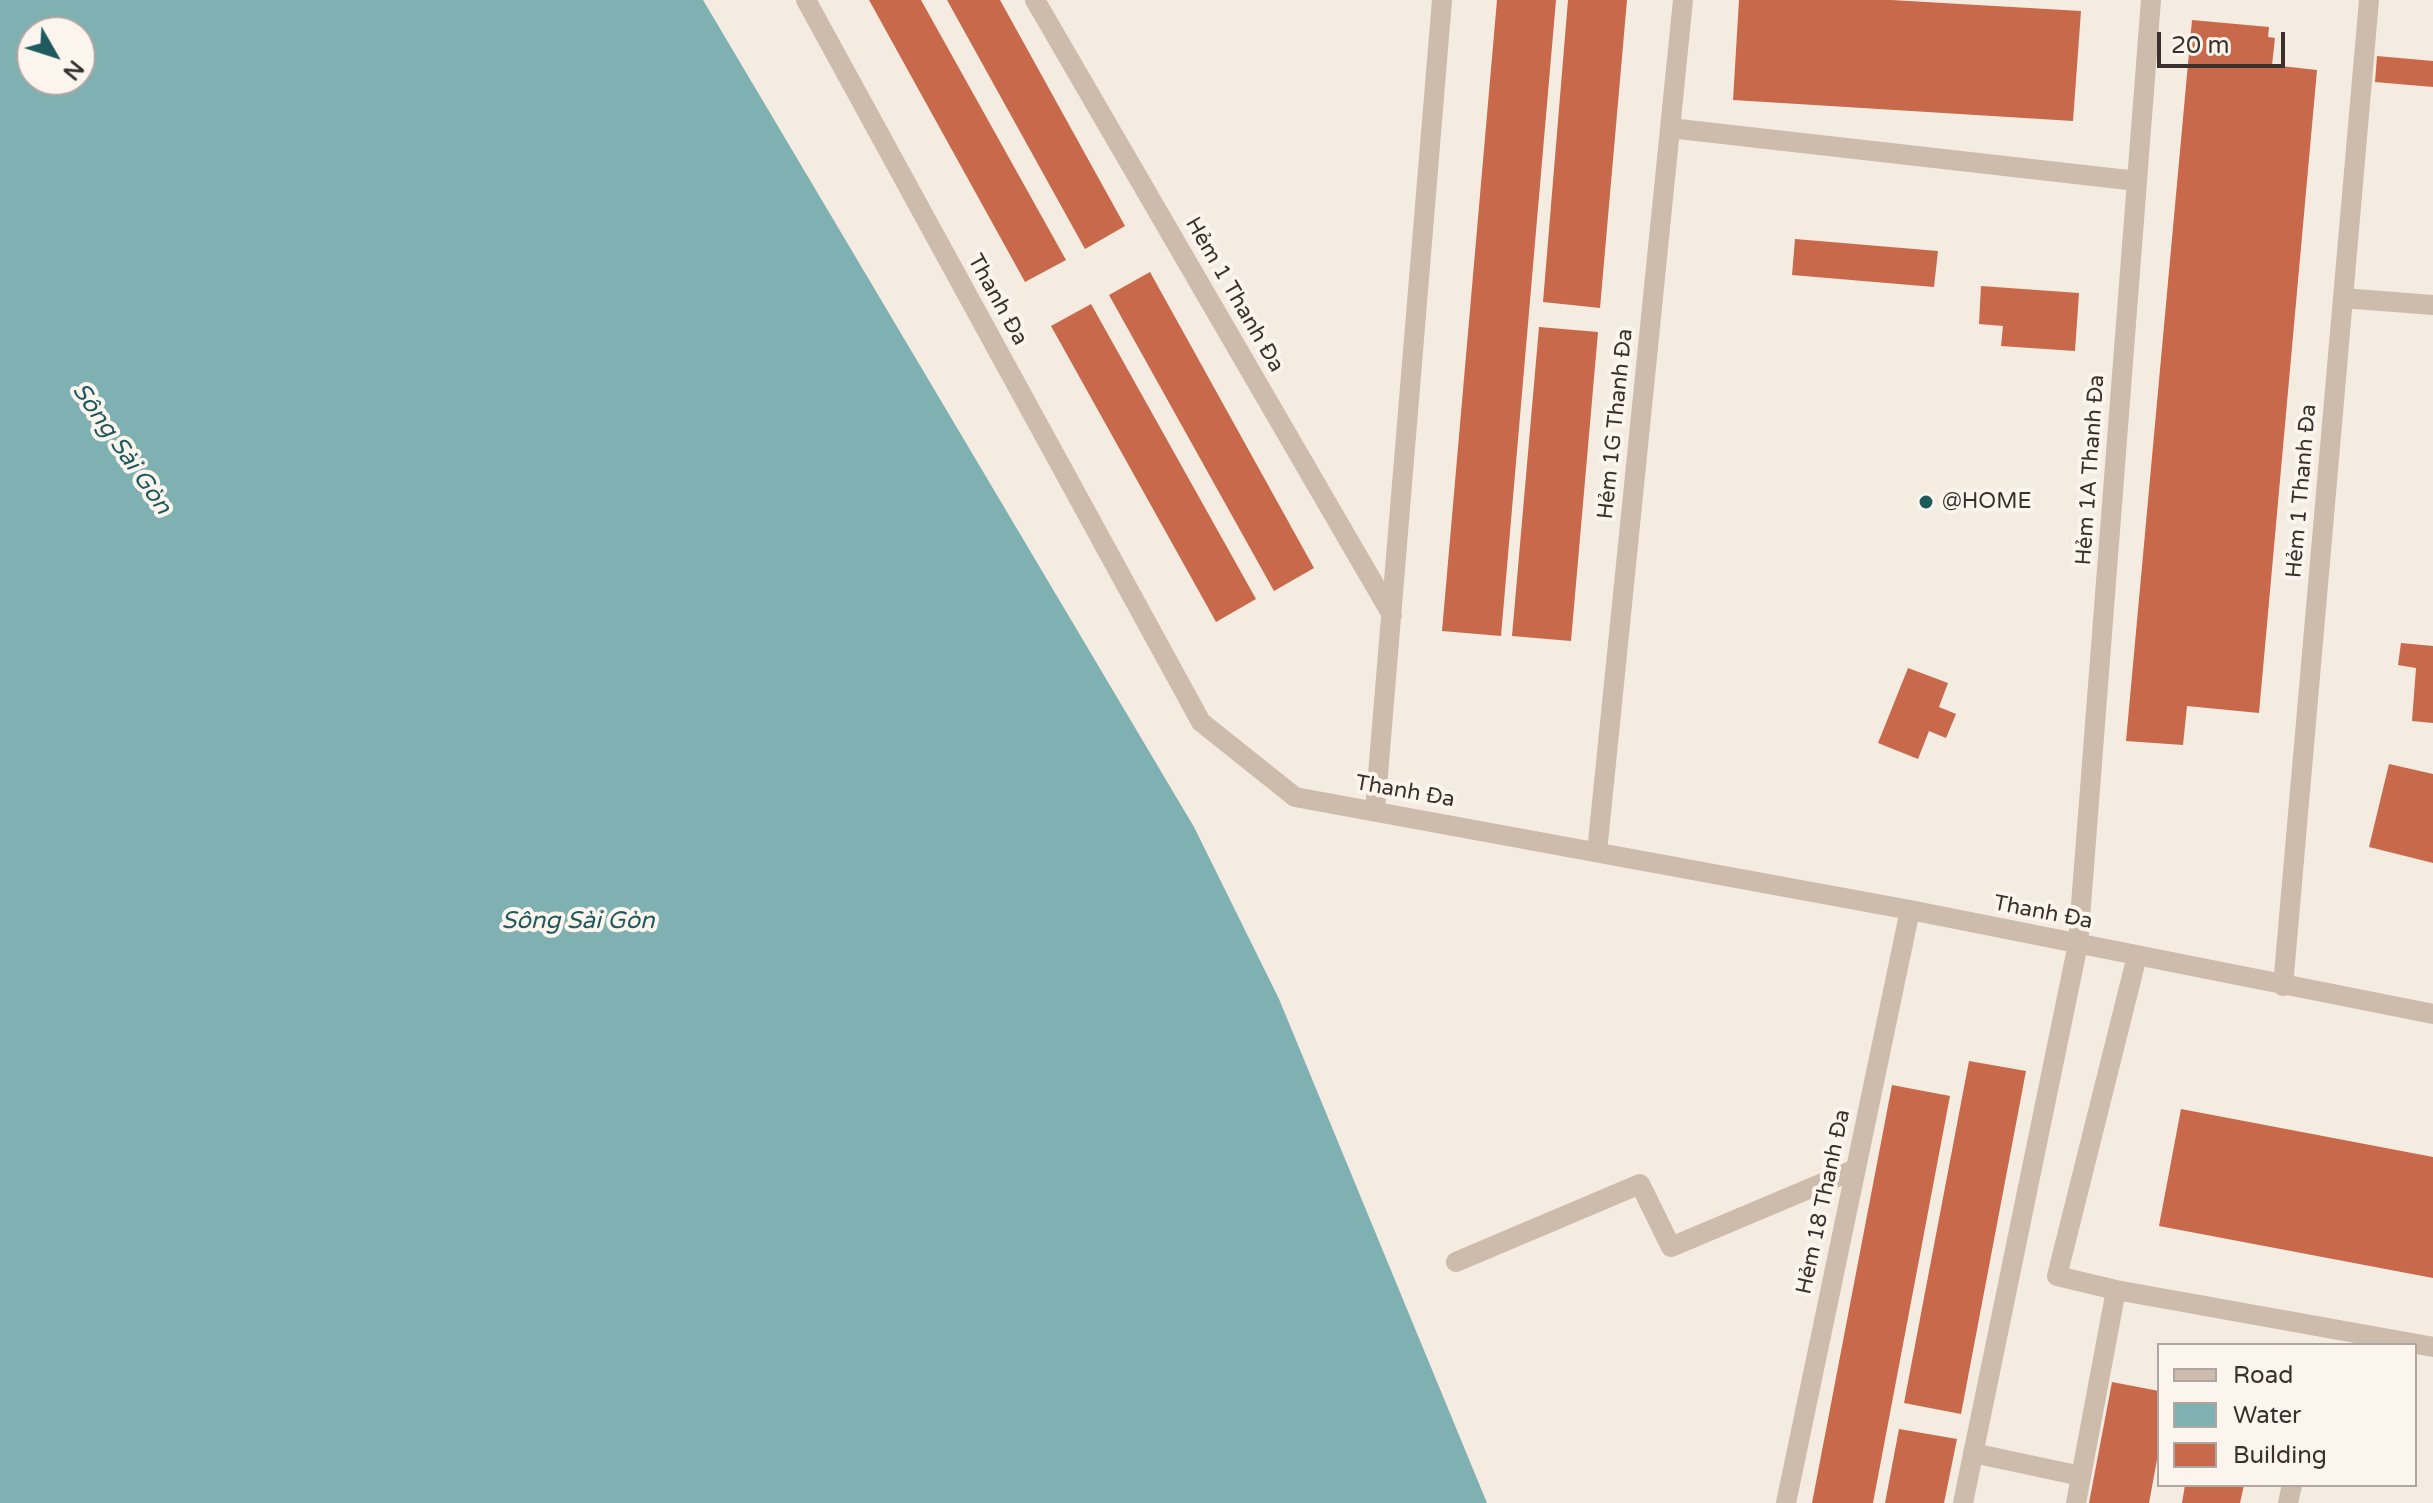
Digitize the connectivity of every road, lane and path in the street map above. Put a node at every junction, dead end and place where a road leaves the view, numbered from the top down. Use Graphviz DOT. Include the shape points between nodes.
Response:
graph roads {
  1 [pos="806,0"];
  2 [pos="1035,0"];
  3 [pos="1442,0"];
  4 [pos="1683,0"];
  5 [pos="2151,0"];
  6 [pos="2369,0"];
  7 [pos="1670,128"];
  8 [pos="2137,181"];
  9 [pos="2343,298"];
  10 [pos="2433,305"];
  11 [pos="1392,615"];
  12 [pos="1375,811"];
  13 [pos="1597,852"];
  14 [pos="1910,910"];
  15 [pos="2078,944"];
  16 [pos="2137,956"];
  17 [pos="2283,986"];
  18 [pos="2433,1014"];
  19 [pos="1856,1169"];
  20 [pos="1456,1262"];
  21 [pos="2116,1290"];
  22 [pos="2321,1336"];
  23 [pos="2392,1343"];
  24 [pos="1973,1453"];
  25 [pos="2081,1476"];
  26 [pos="1786,1503"];
  27 [pos="1963,1503"];
  28 [pos="2076,1503"];
  1 -- 12 [label="street, Thanh Đa" via="1201,722 1295,797"];
  2 -- 11 [label="street, Hẻm 1 Thanh Đa"];
  3 -- 11 [label="street"];
  4 -- 7 [label="street, Hẻm 1G Thanh Đa"];
  5 -- 8 [label="street, Hẻm 1A Thanh Đa"];
  6 -- 9 [label="street, Hẻm 1 Thanh Đa"];
  7 -- 8 [label="street"];
  7 -- 13 [label="street, Hẻm 1G Thanh Đa"];
  8 -- 15 [label="street, Hẻm 1A Thanh Đa"];
  9 -- 10 [label="street"];
  9 -- 17 [label="street, Hẻm 1 Thanh Đa"];
  11 -- 12 [label="street"];
  12 -- 13 [label="street, Thanh Đa"];
  13 -- 14 [label="street, Thanh Đa"];
  14 -- 15 [label="street, Thanh Đa"];
  14 -- 19 [label="street, Hẻm 18 Thanh Đa"];
  15 -- 16 [label="street, Thanh Đa"];
  15 -- 24 [label="street, Hẻm 1A Thanh Đa"];
  16 -- 17 [label="street, Thanh Đa"];
  16 -- 21 [label="street" via="2057,1276"];
  17 -- 18 [label="street, Thanh Đa"];
  19 -- 20 [label="street" via="1671,1247 1640,1184"];
  19 -- 26 [label="street, Hẻm 18 Thanh Đa"];
  21 -- 22 [label="street"];
  21 -- 25 [label="street"];
  22 -- 23 [label="street"];
  24 -- 25 [label="street"];
  24 -- 27 [label="street, Hẻm 1A Thanh Đa"];
  25 -- 28 [label="street"];
}
